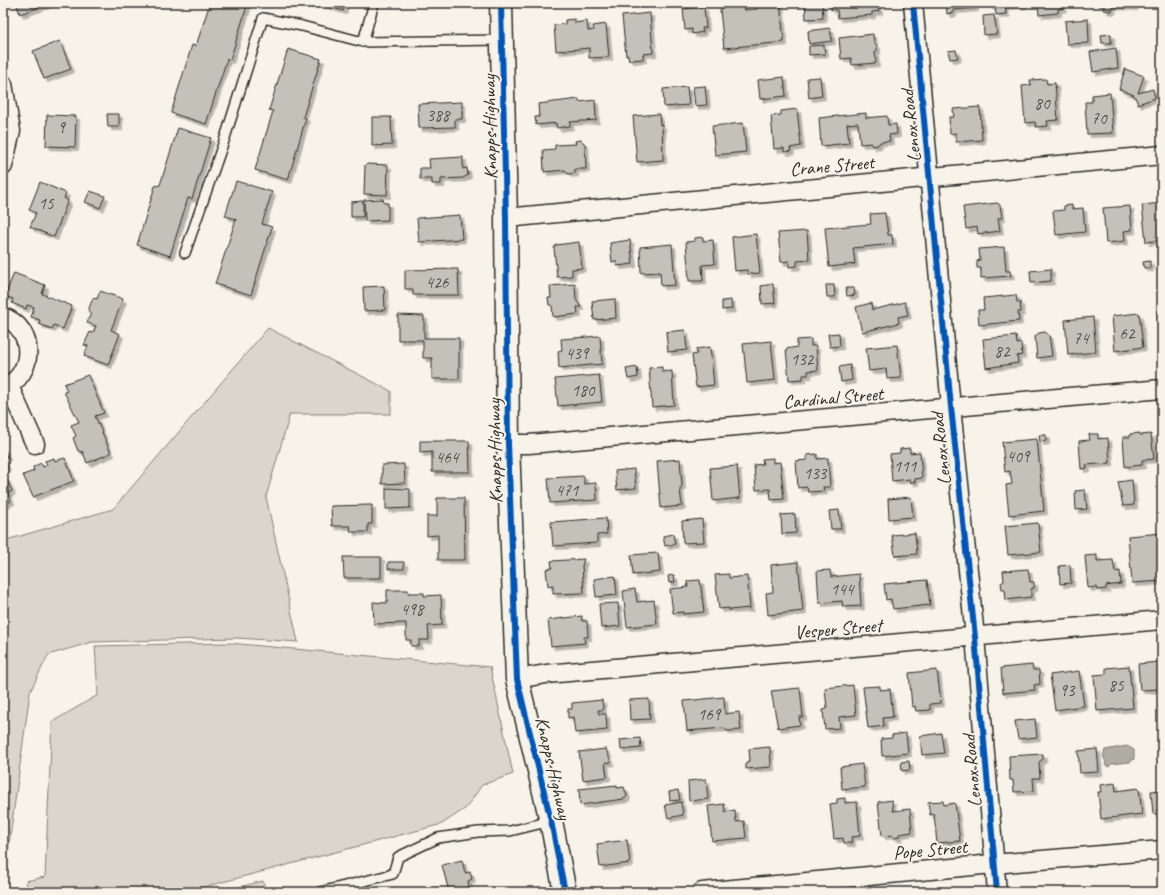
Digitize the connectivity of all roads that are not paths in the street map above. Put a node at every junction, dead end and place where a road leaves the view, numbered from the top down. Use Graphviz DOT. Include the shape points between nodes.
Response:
graph roads {
  1 [pos="374,3"];
  2 [pos="501,3"];
  3 [pos="912,3"];
  4 [pos="502,40"];
  5 [pos="364,42"];
  6 [pos="3,84"];
  7 [pos="1162,155"];
  8 [pos="3,166"];
  9 [pos="930,177"];
  10 [pos="506,218"];
  11 [pos="185,253"];
  12 [pos="3,317"];
  13 [pos="6,387"];
  14 [pos="1162,389"];
  15 [pos="951,407"];
  16 [pos="35,444"];
  17 [pos="508,444"];
  18 [pos="1162,620"];
  19 [pos="975,637"];
  20 [pos="517,679"];
  21 [pos="551,822"];
  22 [pos="1162,850"];
  23 [pos="994,864"];
  24 [pos="320,892"];
  25 [pos="565,892"];
  26 [pos="702,892"];
  27 [pos="997,892"];
  1 -- 5 [label="lane"];
  2 -- 4 [label="street, Knapps Highway"];
  3 -- 9 [label="street, Lenox Road"];
  4 -- 5 [label="lane"];
  4 -- 10 [label="street, Knapps Highway"];
  5 -- 11 [label="lane" via="263,18"];
  6 -- 8 [label="street" via="11,131"];
  7 -- 9 [label="street, Crane Street"];
  9 -- 10 [label="street, Crane Street"];
  9 -- 15 [label="street, Lenox Road"];
  10 -- 17 [label="street, Knapps Highway"];
  12 -- 13 [label="street" via="18,326 25,337 28,350 22,374"];
  13 -- 16 [label="street"];
  14 -- 15 [label="street, Cardinal Street"];
  15 -- 17 [label="street, Cardinal Street"];
  15 -- 19 [label="street, Lenox Road"];
  17 -- 20 [label="street, Knapps Highway"];
  18 -- 19 [label="street, Vesper Street"];
  19 -- 20 [label="street, Vesper Street" via="546,674"];
  19 -- 23 [label="street, Lenox Road"];
  20 -- 21 [label="street, Knapps Highway"];
  21 -- 24 [label="lane" via="510,831 478,832 438,838 398,857 392,874"];
  21 -- 25 [label="street, Knapps Highway"];
  22 -- 23 [label="street, Pope Street"];
  23 -- 26 [label="street, Pope Street"];
  23 -- 27 [label="street, Lenox Road"];
}
